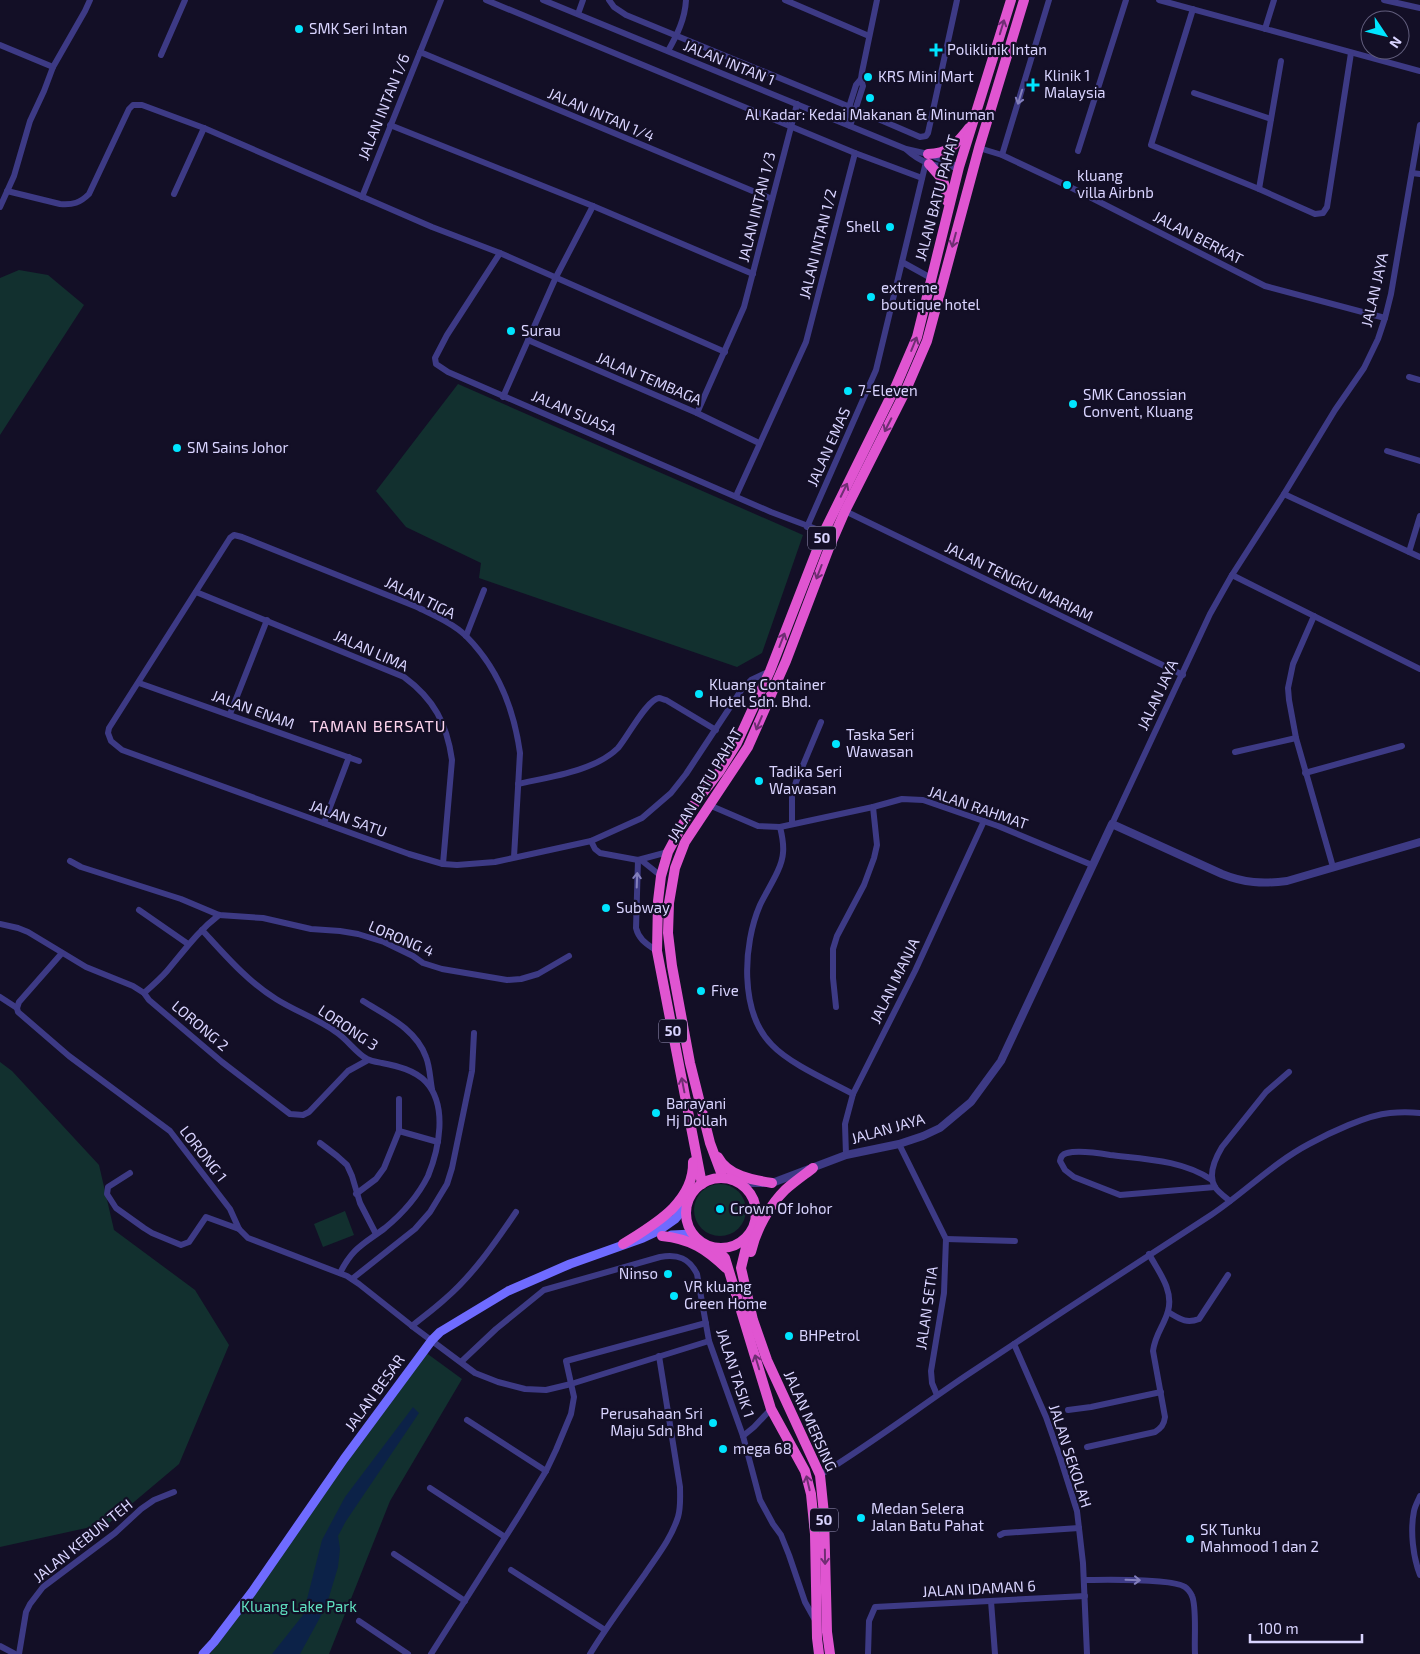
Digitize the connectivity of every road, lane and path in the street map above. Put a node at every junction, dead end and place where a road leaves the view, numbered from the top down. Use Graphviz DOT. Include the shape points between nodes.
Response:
graph roads {
  1 [pos="90,0"];
  2 [pos="185,0"];
  3 [pos="441,0"];
  4 [pos="486,0"];
  5 [pos="543,0"];
  6 [pos="583,0"];
  7 [pos="609,0"];
  8 [pos="686,0"];
  9 [pos="785,0"];
  10 [pos="877,0"];
  11 [pos="957,0"];
  12 [pos="1010,0"];
  13 [pos="1024,0"];
  14 [pos="1049,0"];
  15 [pos="1126,0"];
  16 [pos="1159,0"];
  17 [pos="1274,0"];
  18 [pos="1384,0"];
  19 [pos="1420,8"];
  20 [pos="1193,9"];
  21 [pos="578,14"];
  22 [pos="1265,29"];
  23 [pos="676,36"];
  24 [pos="869,36"];
  25 [pos="0,45"];
  26 [pos="668,51"];
  27 [pos="420,52"];
  28 [pos="1352,53"];
  29 [pos="162,55"];
  30 [pos="1282,60"];
  31 [pos="53,67"];
  32 [pos="1420,71"];
  33 [pos="1194,93"];
  34 [pos="797,104"];
  35 [pos="852,108"];
  36 [pos="1271,119"];
  37 [pos="972,123"];
  38 [pos="390,125"];
  39 [pos="791,125"];
  40 [pos="847,125"];
  41 [pos="1420,125"];
  42 [pos="204,128"];
  43 [pos="979,146"];
  44 [pos="1078,151"];
  45 [pos="855,153"];
  46 [pos="1002,155"];
  47 [pos="928,160"];
  48 [pos="958,167"];
  49 [pos="1412,173"];
  50 [pos="1420,174"];
  51 [pos="922,178"];
  52 [pos="1259,189"];
  53 [pos="7,191"];
  54 [pos="966,193"];
  55 [pos="174,194"];
  56 [pos="362,196"];
  57 [pos="772,199"];
  58 [pos="593,206"];
  59 [pos="0,207"];
  60 [pos="947,212"];
  61 [pos="500,253"];
  62 [pos="902,262"];
  63 [pos="753,274"];
  64 [pos="556,277"];
  65 [pos="931,278"];
  66 [pos="1385,318"];
  67 [pos="528,340"];
  68 [pos="725,352"];
  69 [pos="1409,377"];
  70 [pos="1420,380"];
  71 [pos="503,397"];
  72 [pos="698,413"];
  73 [pos="759,443"];
  74 [pos="1387,451"];
  75 [pos="1420,461"];
  76 [pos="1284,494"];
  77 [pos="736,496"];
  78 [pos="845,511"];
  79 [pos="1420,516"];
  80 [pos="808,527"];
  81 [pos="824,532"];
  82 [pos="1409,552"];
  83 [pos="1420,557"];
  84 [pos="1232,575"];
  85 [pos="484,590"];
  86 [pos="196,592"];
  87 [pos="1314,616"];
  88 [pos="267,620"];
  89 [pos="466,636"];
  90 [pos="1420,669"];
  91 [pos="770,671"];
  92 [pos="1183,675"];
  93 [pos="139,683"];
  94 [pos="230,714"];
  95 [pos="821,722"];
  96 [pos="716,730"];
  97 [pos="1296,738"];
  98 [pos="1402,746"];
  99 [pos="1236,752"];
  100 [pos="350,757"];
  101 [pos="359,761"];
  102 [pos="1306,773"];
  103 [pos="518,784"];
  104 [pos="709,805"];
  105 [pos="873,807"];
  106 [pos="984,821"];
  107 [pos="324,823"];
  108 [pos="792,824"];
  109 [pos="1112,824"];
  110 [pos="780,827"];
  111 [pos="591,841"];
  112 [pos="1420,842"];
  113 [pos="668,852"];
  114 [pos="514,857"];
  115 [pos="639,860"];
  116 [pos="70,861"];
  117 [pos="443,864"];
  118 [pos="1092,865"];
  119 [pos="1333,867"];
  120 [pos="661,876"];
  121 [pos="139,910"];
  122 [pos="219,915"];
  123 [pos="0,924"];
  124 [pos="202,930"];
  125 [pos="188,944"];
  126 [pos="657,951"];
  127 [pos="62,953"];
  128 [pos="569,956"];
  129 [pos="144,993"];
  130 [pos="0,996"];
  131 [pos="363,1001"];
  132 [pos="836,1007"];
  133 [pos="17,1008"];
  134 [pos="474,1033"];
  135 [pos="368,1060"];
  136 [pos="1289,1072"];
  137 [pos="432,1090"];
  138 [pos="853,1094"];
  139 [pos="399,1099"];
  140 [pos="1420,1113"];
  141 [pos="399,1131"];
  142 [pos="693,1138"];
  143 [pos="438,1142"];
  144 [pos="320,1143"];
  145 [pos="710,1143"];
  146 [pos="899,1144"];
  147 [pos="846,1156"];
  148 [pos="813,1168"];
  149 [pos="130,1173"];
  150 [pos="802,1173"];
  151 [pos="723,1178"];
  152 [pos="740,1183"];
  153 [pos="772,1183"];
  154 [pos="1213,1183"];
  155 [pos="702,1184"];
  156 [pos="356,1194"];
  157 [pos="1230,1201"];
  158 [pos="687,1205"];
  159 [pos="516,1212"];
  160 [pos="755,1224"];
  161 [pos="239,1230"];
  162 [pos="376,1234"];
  163 [pos="693,1234"];
  164 [pos="749,1235"];
  165 [pos="662,1236"];
  166 [pos="644,1238"];
  167 [pos="946,1239"];
  168 [pos="1015,1241"];
  169 [pos="623,1244"];
  170 [pos="715,1248"];
  171 [pos="1149,1254"];
  172 [pos="729,1271"];
  173 [pos="340,1272"];
  174 [pos="1228,1275"];
  175 [pos="352,1279"];
  176 [pos="747,1294"];
  177 [pos="1168,1312"];
  178 [pos="706,1324"];
  179 [pos="412,1326"];
  180 [pos="432,1340"];
  181 [pos="710,1341"];
  182 [pos="1014,1344"];
  183 [pos="659,1356"];
  184 [pos="460,1362"];
  185 [pos="571,1384"];
  186 [pos="1161,1392"];
  187 [pos="938,1395"];
  188 [pos="771,1408"];
  189 [pos="1068,1410"];
  190 [pos="467,1420"];
  191 [pos="742,1436"];
  192 [pos="1086,1447"];
  193 [pos="546,1471"];
  194 [pos="820,1475"];
  195 [pos="430,1488"];
  196 [pos="174,1492"];
  197 [pos="1420,1496"];
  198 [pos="1079,1528"];
  199 [pos="1000,1535"];
  200 [pos="505,1538"];
  201 [pos="394,1554"];
  202 [pos="511,1570"];
  203 [pos="1420,1575"];
  204 [pos="1084,1580"];
  205 [pos="1085,1596"];
  206 [pos="465,1601"];
  207 [pos="991,1601"];
  208 [pos="359,1621"];
  209 [pos="816,1621"];
  210 [pos="605,1630"];
  211 [pos="0,1646"];
  212 [pos="15,1654"];
  213 [pos="19,1654"];
  214 [pos="203,1654"];
  215 [pos="408,1654"];
  216 [pos="431,1654"];
  217 [pos="590,1654"];
  218 [pos="819,1654"];
  219 [pos="830,1654"];
  220 [pos="868,1654"];
  221 [pos="995,1654"];
  222 [pos="1087,1654"];
  223 [pos="1195,1654"];
  1 -- 31 [label="street"];
  2 -- 29 [label="street"];
  3 -- 27 [label="street, JALAN INTAN 1/6"];
  4 -- 39 [label="street"];
  5 -- 21 [label="street, JALAN INTAN 1"];
  6 -- 21 [label="street"];
  7 -- 23 [label="street, JALAN INTAN 1" via="626,15"];
  8 -- 23 [label="street"];
  9 -- 24 [label="street"];
  10 -- 24 [label="street"];
  11 -- 35 [label="street, JALAN INTAN 1" via="926,136 920,137"];
  37 -- 12 [label="highway, JALAN BATU PAHAT / 50, one-way"];
  13 -- 43 [label="highway, JALAN BATU PAHAT / 50"];
  14 -- 46 [label="street, one-way"];
  15 -- 44 [label="street"];
  16 -- 20 [label="street"];
  17 -- 22 [label="street"];
  18 -- 19 [label="street"];
  20 -- 22 [label="street"];
  20 -- 52 [label="street" via="1151,145"];
  21 -- 26 [label="street, JALAN INTAN 1"];
  22 -- 28 [label="street"];
  23 -- 26 [label="street"];
  23 -- 35 [label="street, JALAN INTAN 1"];
  24 -- 35 [label="street"];
  25 -- 31 [label="street"];
  26 -- 34 [label="street, JALAN INTAN 1"];
  27 -- 38 [label="street, JALAN INTAN 1/6"];
  27 -- 57 [label="street, JALAN INTAN 1/4"];
  28 -- 32 [label="street"];
  28 -- 52 [label="street" via="1327,208 1323,213 1315,214"];
  30 -- 36 [label="street"];
  31 -- 53 [label="street" via="30,121"];
  33 -- 36 [label="street"];
  34 -- 39 [label="street, JALAN INTAN 1/3"];
  34 -- 40 [label="street, JALAN INTAN 1"];
  35 -- 40 [label="street"];
  36 -- 52 [label="street"];
  37 -- 47 [label="highway" via="956,144"];
  37 -- 48 [label="highway, JALAN BATU PAHAT / 50"];
  38 -- 56 [label="street, JALAN INTAN 1/6"];
  38 -- 58 [label="street"];
  39 -- 45 [label="street"];
  39 -- 57 [label="street, JALAN INTAN 1/3"];
  40 -- 47 [label="street, JALAN INTAN 1"];
  41 -- 49 [label="street, JALAN JAYA"];
  42 -- 53 [label="street" via="134,105 124,118 89,194 82,201 60,204"];
  42 -- 55 [label="street"];
  42 -- 56 [label="street"];
  43 -- 46 [label="street, JALAN BERKAT"];
  43 -- 48 [label="highway"];
  43 -- 54 [label="highway, JALAN BATU PAHAT / 50"];
  45 -- 51 [label="street"];
  45 -- 73 [label="street, JALAN INTAN 1/2" via="806,342"];
  46 -- 66 [label="street, JALAN BERKAT" via="1265,286"];
  47 -- 48 [label="street, JALAN INTAN 1"];
  47 -- 51 [label="street, JALAN EMAS"];
  47 -- 60 [label="highway" via="946,187"];
  48 -- 54 [label="highway" via="965,180"];
  48 -- 60 [label="highway, JALAN BATU PAHAT / 50"];
  49 -- 50 [label="street"];
  49 -- 66 [label="street, JALAN JAYA"];
  51 -- 62 [label="street, JALAN EMAS"];
  53 -- 59 [label="street"];
  54 -- 78 [label="highway, JALAN BATU PAHAT / 50, one-way" via="927,341"];
  56 -- 61 [label="street"];
  57 -- 63 [label="street, JALAN INTAN 1/3"];
  58 -- 63 [label="street"];
  58 -- 64 [label="street"];
  60 -- 65 [label="highway, JALAN BATU PAHAT / 50"];
  61 -- 64 [label="street"];
  61 -- 71 [label="street, JALAN SUASA" via="434,360 448,372"];
  62 -- 65 [label="street"];
  62 -- 80 [label="street, JALAN EMAS" via="876,370"];
  63 -- 68 [label="street, JALAN INTAN 1/3" via="741,315"];
  64 -- 67 [label="street"];
  64 -- 68 [label="street"];
  81 -- 65 [label="highway, JALAN BATU PAHAT / 50, one-way" via="917,337"];
  66 -- 76 [label="street, JALAN JAYA" via="1364,368"];
  67 -- 71 [label="street"];
  67 -- 72 [label="street, JALAN TEMBAGA"];
  68 -- 72 [label="street, JALAN INTAN 1/3"];
  69 -- 70 [label="street"];
  71 -- 77 [label="street, JALAN SUASA"];
  72 -- 73 [label="street, JALAN TEMBAGA"];
  73 -- 77 [label="street, JALAN INTAN 1/2"];
  74 -- 75 [label="street"];
  76 -- 82 [label="street"];
  76 -- 84 [label="street, JALAN JAYA"];
  77 -- 80 [label="street, JALAN SUASA"];
  78 -- 92 [label="street, JALAN TENGKU MARIAM"];
  78 -- 104 [label="highway, JALAN BATU PAHAT / 50, one-way" via="748,747"];
  79 -- 82 [label="street"];
  80 -- 81 [label="street, JALAN SUASA"];
  91 -- 81 [label="highway, JALAN BATU PAHAT / 50, one-way"];
  82 -- 83 [label="street"];
  84 -- 87 [label="street"];
  84 -- 92 [label="street, JALAN JAYA" via="1210,614"];
  85 -- 89 [label="street"];
  86 -- 88 [label="street, JALAN LIMA"];
  86 -- 89 [label="street, JALAN TIGA" via="226,542 234,535 417,607"];
  86 -- 93 [label="street, JALAN SATU"];
  87 -- 90 [label="street"];
  87 -- 97 [label="street" via="1293,664 1288,688"];
  88 -- 94 [label="street"];
  88 -- 117 [label="street, JALAN LIMA" via="404,677 429,700 441,720 452,760"];
  89 -- 103 [label="street, JALAN TIGA" via="488,663 510,705 520,753"];
  91 -- 96 [label="street, JALAN SATU" via="750,680"];
  91 -- 113 [label="highway, JALAN BATU PAHAT / 50" via="737,743 692,807"];
  92 -- 109 [label="street, JALAN JAYA"];
  93 -- 94 [label="street, JALAN ENAM"];
  93 -- 107 [label="street, JALAN SATU" via="108,730 113,744"];
  94 -- 100 [label="street, JALAN ENAM"];
  95 -- 108 [label="street" via="794,788"];
  96 -- 103 [label="street" via="658,698 651,702 627,737 608,756 582,768"];
  96 -- 111 [label="street, JALAN SATU" via="686,774 656,807 642,818"];
  97 -- 99 [label="street"];
  97 -- 102 [label="street"];
  98 -- 102 [label="street"];
  100 -- 101 [label="street, JALAN ENAM"];
  100 -- 107 [label="street"];
  102 -- 119 [label="street"];
  103 -- 114 [label="street, JALAN TIGA"];
  104 -- 110 [label="street, JALAN RAHMAT" via="758,826"];
  104 -- 145 [label="highway, JALAN BATU PAHAT / 50" via="684,842 675,868 668,933 690,1063"];
  105 -- 106 [label="street, JALAN RAHMAT" via="902,800 923,800"];
  105 -- 108 [label="street, JALAN RAHMAT"];
  105 -- 132 [label="street" via="877,846 874,858 833,949"];
  106 -- 118 [label="street, JALAN RAHMAT"];
  106 -- 138 [label="street, JALAN MANJA"];
  107 -- 117 [label="street, JALAN SATU"];
  108 -- 110 [label="street, JALAN RAHMAT"];
  109 -- 118 [label="street, JALAN JAYA"];
  109 -- 119 [label="street" via="1243,881 1264,884 1287,881"];
  110 -- 138 [label="street" via="783,855 753,923 750,940 747,975 751,1007 759,1029 771,1045"];
  111 -- 114 [label="street, JALAN SATU"];
  111 -- 115 [label="street" via="600,853"];
  112 -- 119 [label="street"];
  113 -- 115 [label="street"];
  113 -- 120 [label="highway, JALAN BATU PAHAT / 50"];
  114 -- 117 [label="street, JALAN SATU" via="478,864"];
  115 -- 120 [label="street"];
  126 -- 115 [label="street, one-way" via="638,936 636,928"];
  116 -- 122 [label="street, LORONG 4"];
  118 -- 146 [label="street, JALAN JAYA" via="1001,1062 971,1102 940,1128"];
  120 -- 126 [label="highway, JALAN BATU PAHAT / 50"];
  121 -- 125 [label="street"];
  122 -- 124 [label="street"];
  122 -- 128 [label="street, LORONG 4" via="269,919 311,929 358,934 384,942 432,966 507,980 538,974"];
  123 -- 127 [label="street, LORONG 2" via="28,932"];
  124 -- 125 [label="street"];
  124 -- 135 [label="street, LORONG 3" via="255,984 337,1032"];
  125 -- 129 [label="street"];
  142 -- 126 [label="highway, JALAN BATU PAHAT / 50, one-way"];
  127 -- 129 [label="street, LORONG 2"];
  127 -- 133 [label="street"];
  129 -- 135 [label="street, LORONG 2" via="222,1062 296,1116 309,1112 348,1071"];
  130 -- 133 [label="street, LORONG 1"];
  131 -- 137 [label="street" via="406,1027 420,1044 427,1058"];
  133 -- 161 [label="street, LORONG 1" via="20,1016 69,1056 170,1131 230,1209"];
  134 -- 175 [label="street" via="472,1072 447,1184 415,1229"];
  135 -- 137 [label="street, LORONG 3" via="408,1070"];
  136 -- 154 [label="street" via="1266,1092 1222,1147 1214,1164"];
  137 -- 143 [label="street" via="440,1122"];
  138 -- 147 [label="street, JALAN MANJA" via="845,1124"];
  139 -- 141 [label="street"];
  140 -- 157 [label="street" via="1388,1113 1331,1133 1282,1160"];
  141 -- 143 [label="street"];
  141 -- 156 [label="street" via="380,1174"];
  142 -- 155 [label="highway, JALAN BATU PAHAT / 50"];
  142 -- 169 [label="highway" via="694,1169 680,1201 659,1221"];
  143 -- 162 [label="street" via="427,1177 415,1196 400,1215"];
  144 -- 156 [label="street" via="344,1162 352,1176"];
  145 -- 151 [label="highway, JALAN BATU PAHAT / 50"];
  145 -- 153 [label="highway" via="728,1168 749,1179"];
  146 -- 147 [label="street, JALAN JAYA"];
  146 -- 167 [label="street, JALAN SETIA"];
  147 -- 148 [label="street, JALAN JAYA"];
  148 -- 150 [label="street, JALAN JAYA"];
  148 -- 176 [label="highway" via="785,1190 762,1224 752,1245 747,1267"];
  149 -- 161 [label="street" via="108,1187 107,1194 116,1208 152,1233 181,1246 189,1242 206,1217"];
  150 -- 153 [label="street, JALAN JAYA"];
  150 -- 160 [label="street, JALAN JAYA" via="772,1198"];
  151 -- 152 [label="highway"];
  151 -- 155 [label="highway"];
  152 -- 153 [label="street, JALAN JAYA"];
  152 -- 160 [label="highway" via="755,1201"];
  154 -- 154 [label="street" via="1198,1172 1168,1163 1068,1152 1060,1161 1074,1177 1120,1195"];
  154 -- 157 [label="street"];
  155 -- 158 [label="highway"];
  156 -- 162 [label="street"];
  157 -- 171 [label="street"];
  158 -- 163 [label="highway" via="687,1220"];
  158 -- 166 [label="main road, JALAN BESAR" via="675,1220"];
  159 -- 179 [label="street" via="479,1264 446,1299"];
  160 -- 164 [label="highway, 50"];
  161 -- 173 [label="street" via="254,1241"];
  162 -- 173 [label="street" via="354,1252"];
  163 -- 165 [label="main road, JALAN BESAR"];
  163 -- 170 [label="highway"];
  164 -- 170 [label="highway" via="734,1246"];
  164 -- 176 [label="highway, JALAN MERSING / 50" via="741,1268"];
  165 -- 166 [label="main road, JALAN BESAR"];
  165 -- 172 [label="highway" via="689,1241 712,1255"];
  166 -- 169 [label="main road, JALAN BESAR"];
  167 -- 168 [label="street"];
  167 -- 187 [label="street, JALAN SETIA" via="944,1294 931,1371"];
  169 -- 180 [label="main road, JALAN BESAR" via="508,1291 446,1327"];
  170 -- 172 [label="highway" via="725,1258"];
  171 -- 177 [label="street" via="1167,1287"];
  171 -- 182 [label="street"];
  188 -- 172 [label="highway, one-way"];
  173 -- 175 [label="street"];
  174 -- 177 [label="street" via="1199,1319 1191,1322"];
  175 -- 179 [label="street"];
  176 -- 194 [label="highway, JALAN MERSING / 50" via="767,1360"];
  177 -- 186 [label="street" via="1154,1340 1153,1351"];
  178 -- 181 [label="street, JALAN TASIK 1"];
  178 -- 184 [label="street, JALAN TASIK 1" via="697,1274 692,1265 678,1257 660,1257 544,1290"];
  178 -- 185 [label="street" via="566,1361"];
  179 -- 180 [label="street"];
  180 -- 184 [label="street"];
  180 -- 214 [label="main road, JALAN BESAR" via="252,1592"];
  181 -- 183 [label="street"];
  181 -- 191 [label="street, JALAN TASIK 1"];
  182 -- 187 [label="street"];
  182 -- 198 [label="street, JALAN SEKOLAH" via="1046,1417"];
  183 -- 185 [label="street"];
  183 -- 210 [label="street" via="680,1487 678,1517 659,1555"];
  184 -- 185 [label="street" via="475,1373 525,1389 546,1390"];
  185 -- 193 [label="street" via="574,1397 570,1414"];
  186 -- 189 [label="street"];
  186 -- 192 [label="street" via="1165,1417 1161,1428"];
  187 -- 194 [label="street"];
  188 -- 191 [label="street"];
  209 -- 188 [label="highway, one-way" via="811,1494 805,1471"];
  190 -- 193 [label="street"];
  191 -- 209 [label="street, JALAN TASIK 1" via="760,1500 781,1535 805,1602"];
  193 -- 200 [label="street"];
  194 -- 219 [label="highway, JALAN MERSING / 50, one-way"];
  195 -- 200 [label="street"];
  196 -- 213 [label="street, JALAN KEBUN TEH" via="154,1500 43,1587 26,1612"];
  197 -- 203 [label="street" via="1414,1511 1413,1534"];
  198 -- 199 [label="street"];
  198 -- 204 [label="street, JALAN SEKOLAH"];
  200 -- 206 [label="street"];
  201 -- 206 [label="street"];
  202 -- 210 [label="street"];
  204 -- 205 [label="street, JALAN SEKOLAH"];
  204 -- 223 [label="street, one-way" via="1161,1582 1185,1587 1194,1604"];
  205 -- 207 [label="street, JALAN IDAMAN 6"];
  205 -- 222 [label="street, JALAN SEKOLAH"];
  206 -- 216 [label="street"];
  207 -- 220 [label="street, JALAN IDAMAN 6" via="875,1607 869,1621"];
  207 -- 221 [label="street"];
  208 -- 215 [label="street"];
  209 -- 218 [label="highway"];
  210 -- 217 [label="street"];
  211 -- 212 [label="street"];
}
